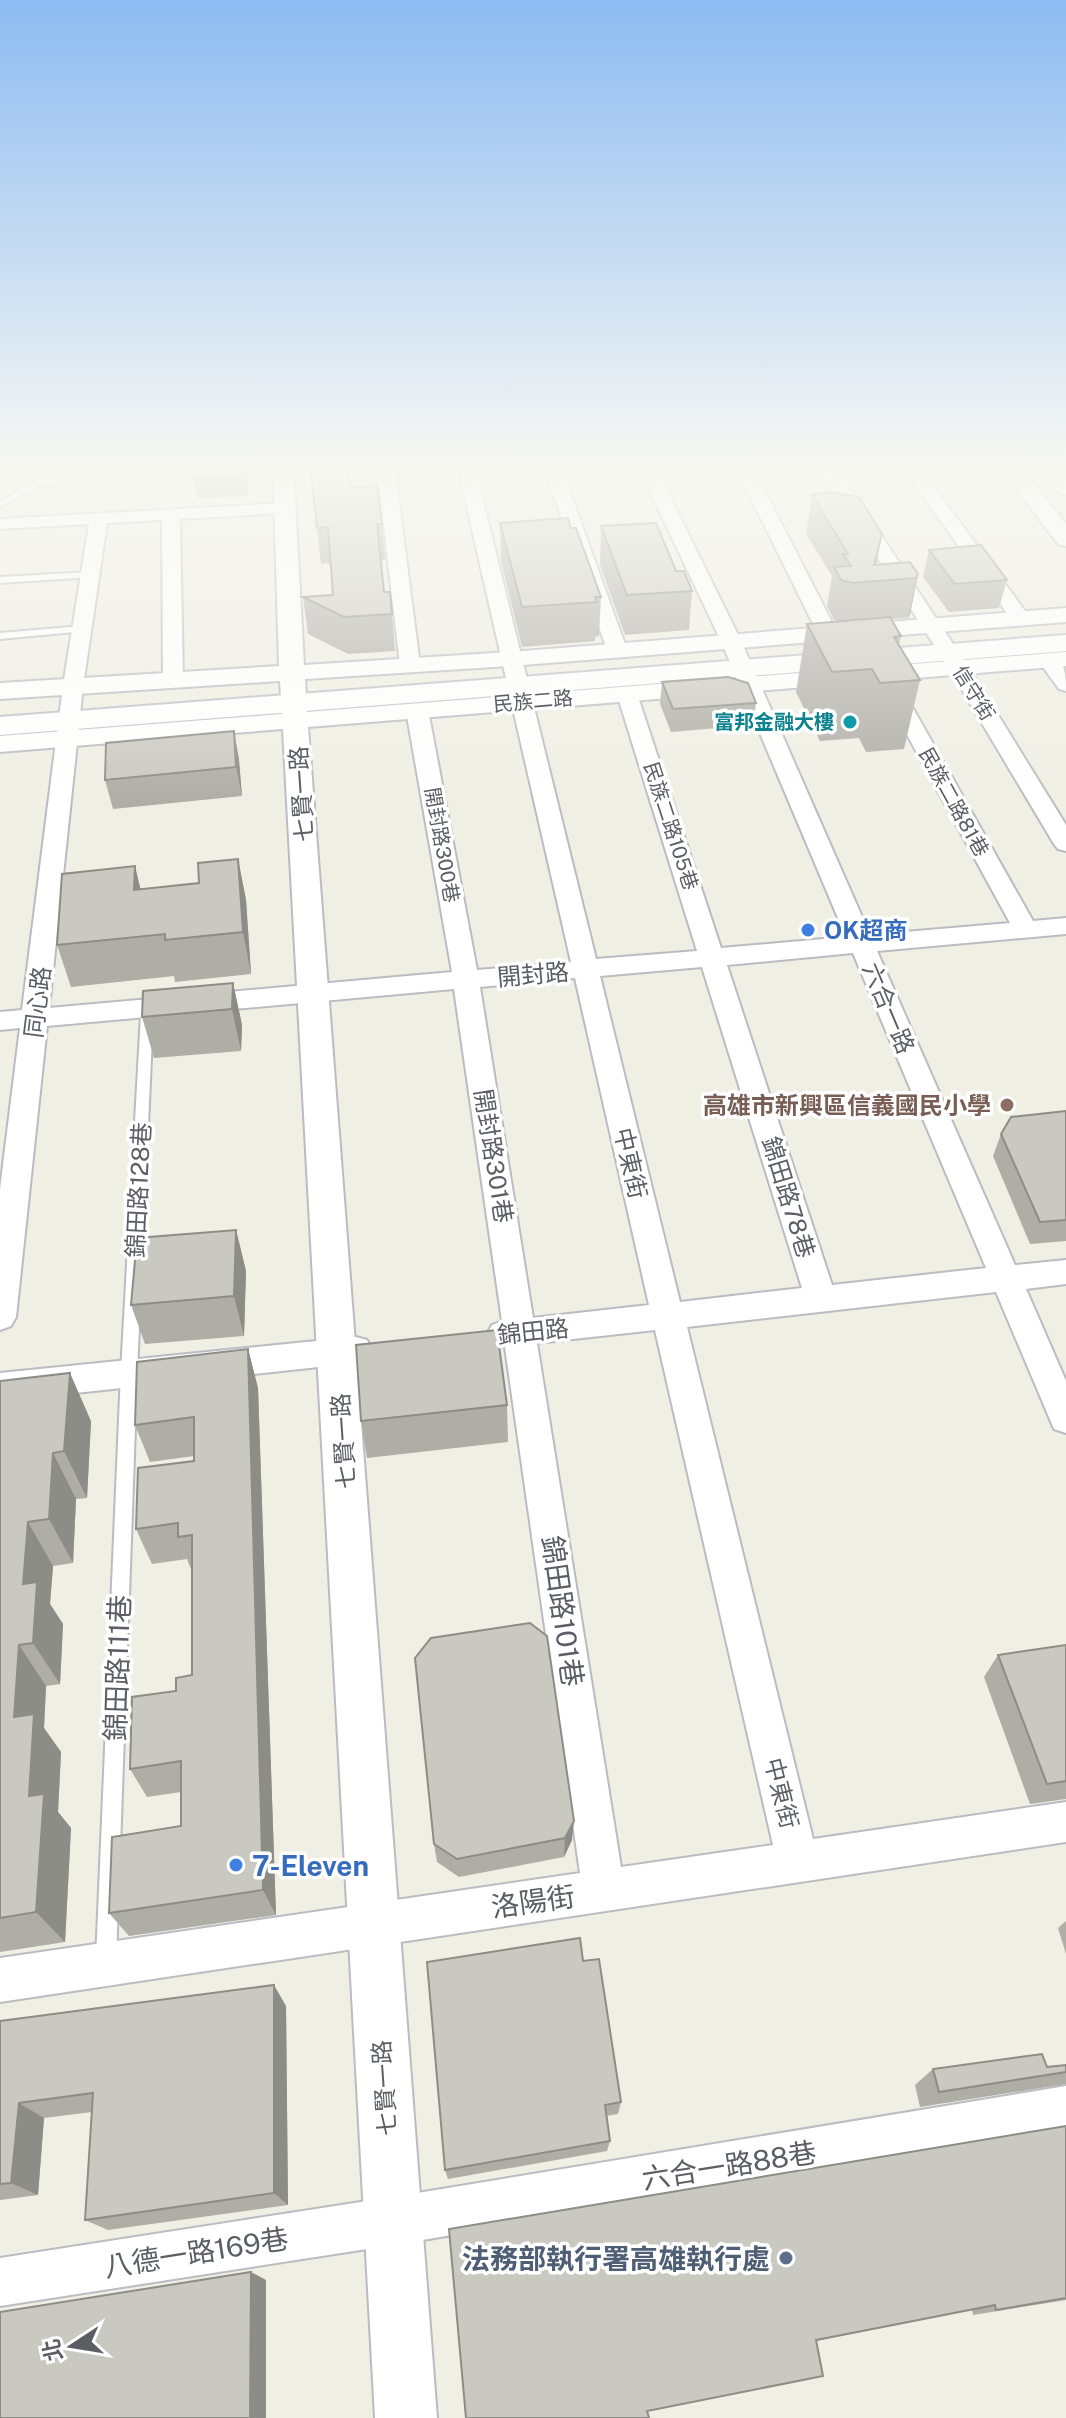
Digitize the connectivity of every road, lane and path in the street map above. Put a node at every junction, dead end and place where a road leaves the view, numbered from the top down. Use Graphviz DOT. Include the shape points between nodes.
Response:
graph roads {
  1 [pos="58,577"];
  2 [pos="91,577"];
  3 [pos="172,577"];
  4 [pos="290,577"];
  5 [pos="399,577"];
  6 [pos="492,577"];
  7 [pos="591,577"];
  8 [pos="699,577"];
  9 [pos="799,577"];
  10 [pos="899,577"];
  11 [pos="990,577"];
  12 [pos="0,580"];
  13 [pos="1066,615"];
  14 [pos="1021,619"];
  15 [pos="82,629"];
  16 [pos="1066,630"];
  17 [pos="828,634"];
  18 [pos="0,636"];
  19 [pos="945,647"];
  20 [pos="617,650"];
  21 [pos="1060,654"];
  22 [pos="740,662"];
  23 [pos="410,665"];
  24 [pos="883,674"];
  25 [pos="173,680"];
  26 [pos="516,680"];
  27 [pos="1066,685"];
  28 [pos="0,691"];
  29 [pos="627,694"];
  30 [pos="295,696"];
  31 [pos="0,707"];
  32 [pos="417,710"];
  33 [pos="70,712"];
  34 [pos="0,726"];
  35 [pos="0,744"];
  36 [pos="1066,844"];
  37 [pos="1066,926"];
  38 [pos="1026,930"];
  39 [pos="862,945"];
  40 [pos="714,958"];
  41 [pos="587,969"];
  42 [pos="466,980"];
  43 [pos="314,993"];
  44 [pos="147,1008"];
  45 [pos="35,1018"];
  46 [pos="0,1021"];
  47 [pos="1066,1272"];
  48 [pos="1005,1279"];
  49 [pos="821,1299"];
  50 [pos="667,1316"];
  51 [pos="0,1317"];
  52 [pos="521,1332"];
  53 [pos="477,1337"];
  54 [pos="387,1347"];
  55 [pos="337,1352"];
  56 [pos="129,1372"];
  57 [pos="0,1387"];
  58 [pos="1066,1419"];
  59 [pos="1066,1822"];
  60 [pos="798,1862"];
  61 [pos="604,1891"];
  62 [pos="374,1925"];
  63 [pos="106,1964"];
  64 [pos="0,1980"];
  65 [pos="1066,2109"];
  66 [pos="393,2221"];
  67 [pos="0,2282"];
  68 [pos="406,2418"];
  1 -- 12 [label="lane"];
  2 -- 15 [label="street, 同心路"];
  3 -- 25 [label="street"];
  4 -- 30 [label="street, 七賢一路"];
  5 -- 23 [label="street"];
  6 -- 26 [label="street, 中東街"];
  7 -- 20 [label="street"];
  8 -- 22 [label="street, 六合一路"];
  9 -- 17 [label="street"];
  10 -- 19 [label="street, 信守街"];
  11 -- 14 [label="street"];
  13 -- 14 [label="street, 民族二路"];
  14 -- 19 [label="street, 民族二路"];
  15 -- 18 [label="lane"];
  15 -- 33 [label="street, 同心路"];
  16 -- 19 [label="main road, 民族二路"];
  17 -- 19 [label="street, 民族二路"];
  17 -- 22 [label="street, 民族二路"];
  19 -- 21 [label="main road, 民族二路"];
  19 -- 22 [label="main road, 民族二路"];
  19 -- 24 [label="street, 民族二路"];
  19 -- 36 [label="street, 信守街"];
  20 -- 22 [label="street, 民族二路"];
  20 -- 26 [label="street, 民族二路"];
  21 -- 27 [label="street"];
  22 -- 24 [label="street, 民族二路"];
  22 -- 26 [label="main road, 民族二路"];
  22 -- 29 [label="street, 民族二路"];
  22 -- 39 [label="street, 六合一路"];
  23 -- 26 [label="street, 民族二路"];
  23 -- 30 [label="street, 民族二路"];
  24 -- 38 [label="street, 民族二路81巷"];
  25 -- 30 [label="street, 民族二路"];
  25 -- 33 [label="street, 民族二路"];
  26 -- 29 [label="street, 民族二路"];
  26 -- 30 [label="main road, 民族二路"];
  26 -- 32 [label="street, 民族二路"];
  26 -- 41 [label="street, 中東街"];
  28 -- 33 [label="street, 民族二路"];
  29 -- 40 [label="street, 民族二路105巷"];
  30 -- 32 [label="street, 民族二路"];
  30 -- 33 [label="main road, 民族二路"];
  30 -- 43 [label="street, 七賢一路"];
  31 -- 33 [label="main road, 民族二路"];
  32 -- 42 [label="street, 開封路300巷"];
  33 -- 34 [label="main road, 民族二路"];
  33 -- 35 [label="street, 民族二路"];
  33 -- 45 [label="street, 同心路"];
  37 -- 38 [label="street, 開封路"];
  38 -- 39 [label="street, 開封路"];
  39 -- 40 [label="street, 開封路"];
  39 -- 48 [label="street, 六合一路"];
  40 -- 41 [label="street, 開封路"];
  40 -- 49 [label="street, 錦田路78巷"];
  41 -- 42 [label="street, 開封路"];
  41 -- 50 [label="street, 中東街"];
  42 -- 43 [label="street, 開封路"];
  42 -- 52 [label="street, 開封路301巷"];
  43 -- 44 [label="street, 開封路"];
  43 -- 55 [label="street, 七賢一路"];
  44 -- 45 [label="street, 開封路"];
  44 -- 56 [label="lane, 錦田路128巷"];
  45 -- 46 [label="street, 開封路"];
  45 -- 51 [label="street, 同心路"];
  47 -- 48 [label="street, 錦田路"];
  48 -- 49 [label="street, 錦田路"];
  48 -- 58 [label="street, 六合一路"];
  49 -- 50 [label="street, 錦田路"];
  50 -- 52 [label="street, 錦田路"];
  50 -- 60 [label="street, 中東街"];
  52 -- 53 [label="street, 錦田路"];
  52 -- 61 [label="street, 錦田路101巷"];
  54 -- 55 [label="street"];
  55 -- 56 [label="street"];
  55 -- 62 [label="street, 七賢一路"];
  56 -- 57 [label="street"];
  56 -- 63 [label="lane, 錦田路111巷"];
  59 -- 60 [label="street, 洛陽街"];
  60 -- 61 [label="street, 洛陽街"];
  61 -- 62 [label="street, 洛陽街"];
  62 -- 63 [label="street, 洛陽街"];
  62 -- 66 [label="street, 七賢一路"];
  63 -- 64 [label="street, 洛陽街"];
  65 -- 66 [label="street, 六合一路88巷"];
  66 -- 67 [label="street, 八德一路169巷"];
  66 -- 68 [label="street, 七賢一路"];
}
